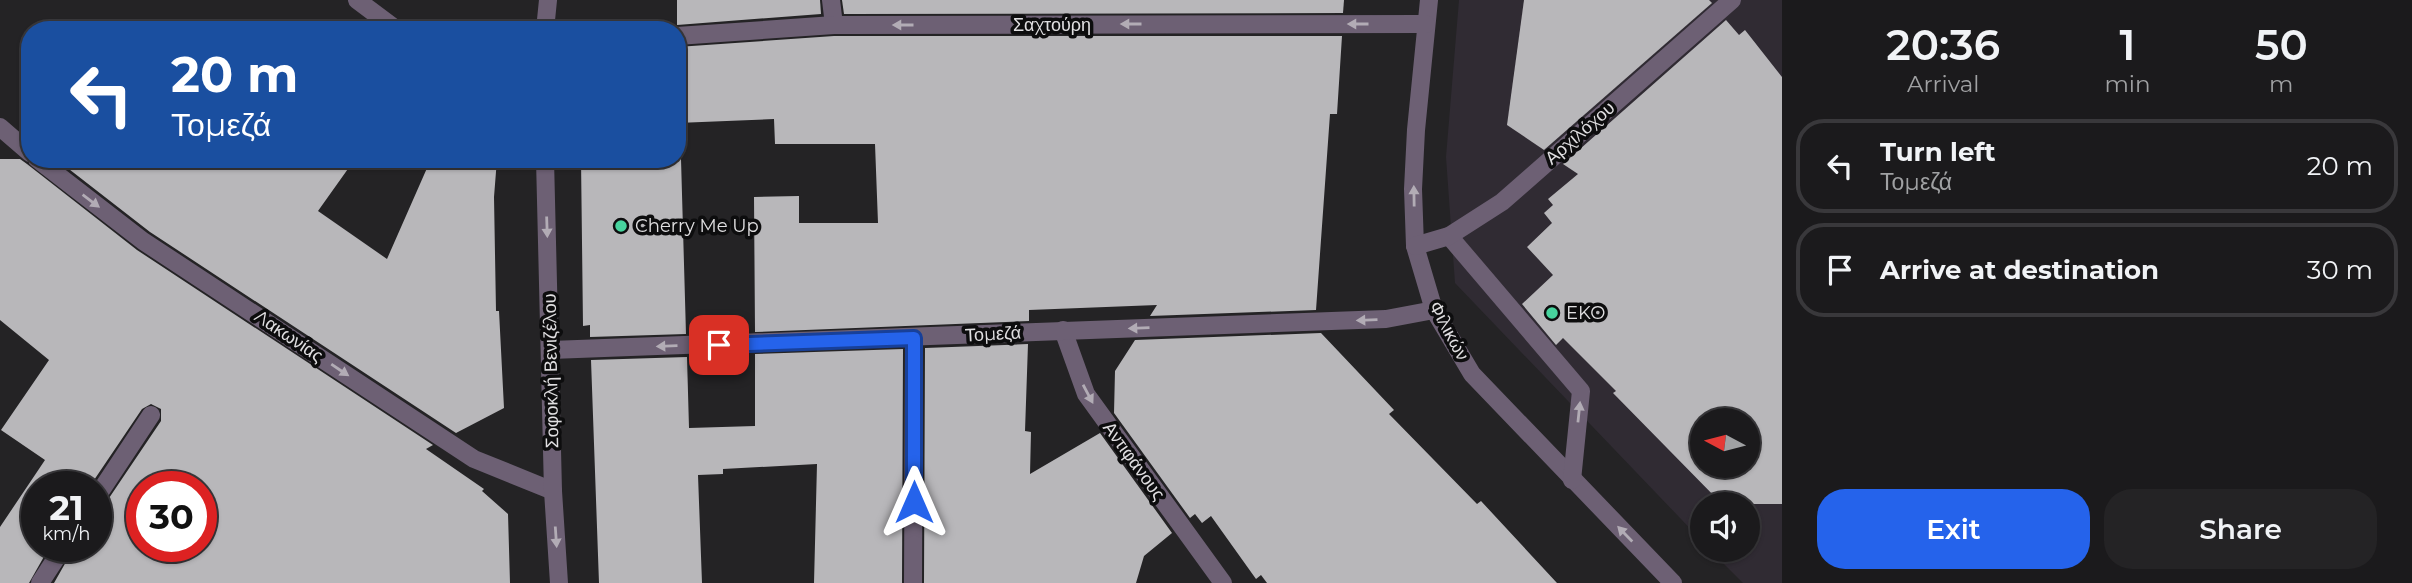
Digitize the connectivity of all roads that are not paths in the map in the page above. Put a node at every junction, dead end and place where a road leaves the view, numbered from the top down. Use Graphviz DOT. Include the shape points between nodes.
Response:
graph roads {
  1 [pos="357,0"];
  2 [pos="548,0"];
  3 [pos="831,0"];
  4 [pos="1429,0"];
  5 [pos="1731,0"];
  6 [pos="385,21"];
  7 [pos="546,21"];
  8 [pos="1426,24"];
  9 [pos="834,25"];
  10 [pos="686,35"];
  11 [pos="0,127"];
  12 [pos="21,145"];
  13 [pos="49,168"];
  14 [pos="545,168"];
  15 [pos="1449,236"];
  16 [pos="1415,246"];
  17 [pos="1434,310"];
  18 [pos="1063,330"];
  19 [pos="914,338"];
  20 [pos="551,350"];
  21 [pos="151,415"];
  22 [pos="112,474"];
  23 [pos="1572,480"];
  24 [pos="553,491"];
  25 [pos="54,562"];
  26 [pos="40,583"];
  27 [pos="559,583"];
  28 [pos="913,583"];
  29 [pos="1223,583"];
  30 [pos="1673,583"];
  1 -- 6 [label="street"];
  2 -- 7 [label="street"];
  3 -- 9 [label="street"];
  4 -- 8 [label="street, Φιλικών"];
  5 -- 15 [label="street, Αρχιλόχου" via="1502,202"];
  8 -- 9 [label="street, Σαχτούρη, one-way"];
  16 -- 8 [label="street, Φιλικών, one-way" via="1413,189"];
  9 -- 10 [label="street, Σαχτούρη"];
  11 -- 12 [label="street"];
  13 -- 24 [label="street, Λακωνίας, one-way" via="143,241 474,460"];
  14 -- 20 [label="street, Σοφοκλή Βενιζέλου, one-way"];
  15 -- 16 [label="street, Αρχιλόχου"];
  23 -- 15 [label="street, one-way" via="1581,391"];
  16 -- 17 [label="street, Φιλικών"];
  17 -- 18 [label="street, Τομεζά, one-way" via="1386,319"];
  17 -- 23 [label="street, Φιλικών" via="1472,374"];
  18 -- 19 [label="street, Τομεζά"];
  18 -- 29 [label="street, Αντιφάνους, one-way" via="1086,394"];
  19 -- 20 [label="street, Τομεζά, one-way"];
  19 -- 28 [label="street"];
  20 -- 24 [label="street, Σοφοκλή Βενιζέλου"];
  21 -- 22 [label="street"];
  30 -- 23 [label="street, Φιλικών, one-way"];
  24 -- 27 [label="street, Σοφοκλή Βενιζέλου, one-way"];
  25 -- 26 [label="street"];
}
